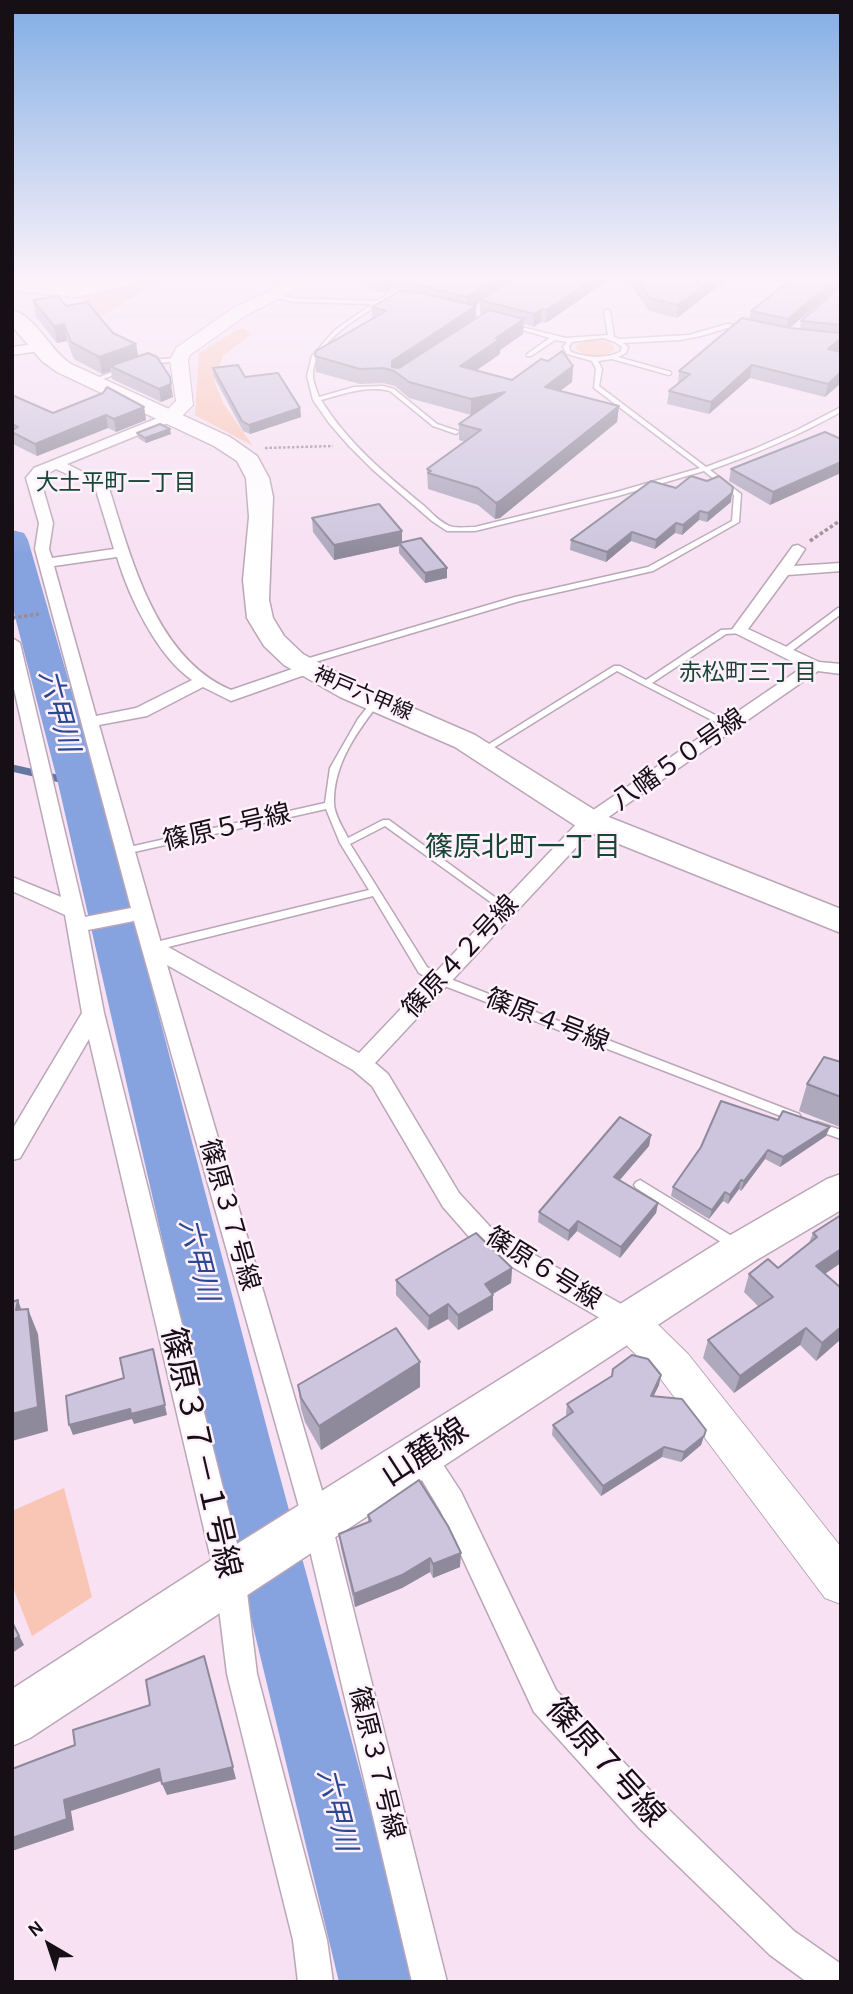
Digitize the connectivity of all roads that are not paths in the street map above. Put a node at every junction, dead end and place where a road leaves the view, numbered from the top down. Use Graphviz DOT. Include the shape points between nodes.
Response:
graph roads {
  1 [pos="70,370"];
  2 [pos="123,370"];
  3 [pos="180,370"];
  4 [pos="311,370"];
  5 [pos="599,370"];
  6 [pos="657,370"];
  7 [pos="668,373"];
  8 [pos="93,381"];
  9 [pos="316,400"];
  10 [pos="841,410"];
  11 [pos="170,417"];
  12 [pos="456,432"];
  13 [pos="56,464"];
  14 [pos="704,470"];
  15 [pos="798,549"];
  16 [pos="121,552"];
  17 [pos="46,563"];
  18 [pos="838,565"];
  19 [pos="783,571"];
  20 [pos="841,610"];
  21 [pos="739,631"];
  22 [pos="12,643"];
  23 [pos="785,652"];
  24 [pos="815,666"];
  25 [pos="303,667"];
  26 [pos="841,668"];
  27 [pos="204,680"];
  28 [pos="646,683"];
  29 [pos="377,701"];
  30 [pos="90,722"];
  31 [pos="728,725"];
  32 [pos="482,751"];
  33 [pos="329,805"];
  34 [pos="590,821"];
  35 [pos="345,843"];
  36 [pos="125,851"];
  37 [pos="12,884"];
  38 [pos="374,892"];
  39 [pos="506,909"];
  40 [pos="142,913"];
  41 [pos="76,918"];
  42 [pos="841,922"];
  43 [pos="152,947"];
  44 [pos="441,980"];
  45 [pos="93,1013"];
  46 [pos="361,1064"];
  47 [pos="841,1135"];
  48 [pos="12,1151"];
  49 [pos="640,1185"];
  50 [pos="841,1190"];
  51 [pos="741,1249"];
  52 [pos="628,1321"];
  53 [pos="421,1455"];
  54 [pos="317,1521"];
  55 [pos="230,1576"];
  56 [pos="841,1582"];
  57 [pos="12,1720"];
  58 [pos="316,1982"];
  59 [pos="430,1982"];
  60 [pos="836,1982"];
  1 -- 8 [label="main road"];
  2 -- 8 [label="lane"];
  3 -- 11 [label="street" via="185,401"];
  4 -- 9 [label="lane" via="309,383"];
  5 -- 14 [label="lane" via="596,387"];
  6 -- 7 [label="lane"];
  8 -- 11 [label="main road"];
  9 -- 12 [label="lane" via="354,389 383,387 435,425"];
  9 -- 14 [label="lane" via="353,446 450,529 475,528"];
  10 -- 14 [label="lane" via="777,443"];
  11 -- 13 [label="street"];
  11 -- 25 [label="main road, 神戸六甲線" via="240,453 255,474 261,498 258,611 272,639"];
  13 -- 16 [label="street" via="101,485"];
  13 -- 17 [label="street, 篠原３７号線" via="33,478 46,523"];
  14 -- 25 [label="lane" via="738,494 735,523 650,569 518,599"];
  15 -- 19 [label="street"];
  16 -- 17 [label="street"];
  16 -- 27 [label="street" via="135,591 181,665"];
  17 -- 30 [label="street, 篠原３７号線"];
  18 -- 19 [label="street"];
  19 -- 21 [label="street"];
  20 -- 23 [label="lane"];
  21 -- 23 [label="street"];
  21 -- 28 [label="lane" via="724,632"];
  22 -- 41 [label="street, 篠原３７－１号線"];
  23 -- 24 [label="street"];
  24 -- 26 [label="street"];
  24 -- 31 [label="street, 八幡５０号線"];
  25 -- 27 [label="street" via="231,696"];
  25 -- 29 [label="main road, 神戸六甲線"];
  27 -- 30 [label="street" via="141,712"];
  28 -- 31 [label="lane"];
  28 -- 32 [label="lane" via="617,668"];
  29 -- 32 [label="main road, 神戸六甲線"];
  29 -- 33 [label="lane" via="334,768"];
  30 -- 36 [label="street, 篠原３７号線"];
  31 -- 34 [label="street, 八幡５０号線"];
  32 -- 34 [label="main road, 神戸六甲線"];
  33 -- 35 [label="lane, 篠原４号線"];
  33 -- 36 [label="lane, 篠原５号線"];
  34 -- 39 [label="street, 篠原４２号線"];
  34 -- 42 [label="main road, 神戸六甲線"];
  35 -- 38 [label="lane, 篠原４号線"];
  35 -- 39 [label="lane" via="386,822"];
  36 -- 40 [label="street, 篠原３７号線"];
  37 -- 41 [label="street"];
  38 -- 43 [label="lane"];
  38 -- 44 [label="lane, 篠原４号線" via="423,970"];
  39 -- 44 [label="street, 篠原４２号線"];
  40 -- 41 [label="street"];
  40 -- 43 [label="street, 篠原３７号線"];
  41 -- 45 [label="street, 篠原３７－１号線"];
  43 -- 46 [label="street, 篠原６号線"];
  43 -- 54 [label="street, 篠原３７号線"];
  44 -- 46 [label="street, 篠原４２号線"];
  44 -- 47 [label="lane, 篠原４号線"];
  45 -- 48 [label="street"];
  45 -- 55 [label="street, 篠原３７－１号線"];
  46 -- 52 [label="street, 篠原６号線" via="380,1080 451,1200 487,1240"];
  49 -- 51 [label="lane"];
  50 -- 51 [label="main road, 山麓線"];
  51 -- 52 [label="main road, 山麓線"];
  52 -- 53 [label="main road, 山麓線"];
  52 -- 56 [label="street, 篠原６号線" via="674,1366"];
  53 -- 54 [label="main road, 山麓線"];
  53 -- 60 [label="street, 篠原７号線" via="451,1502 545,1700 651,1816 782,1943"];
  54 -- 55 [label="main road, 山麓線"];
  54 -- 59 [label="street, 篠原３７号線"];
  55 -- 57 [label="main road, 山麓線"];
  55 -- 58 [label="street, 篠原３７－１号線" via="242,1674 310,1940"];
}
